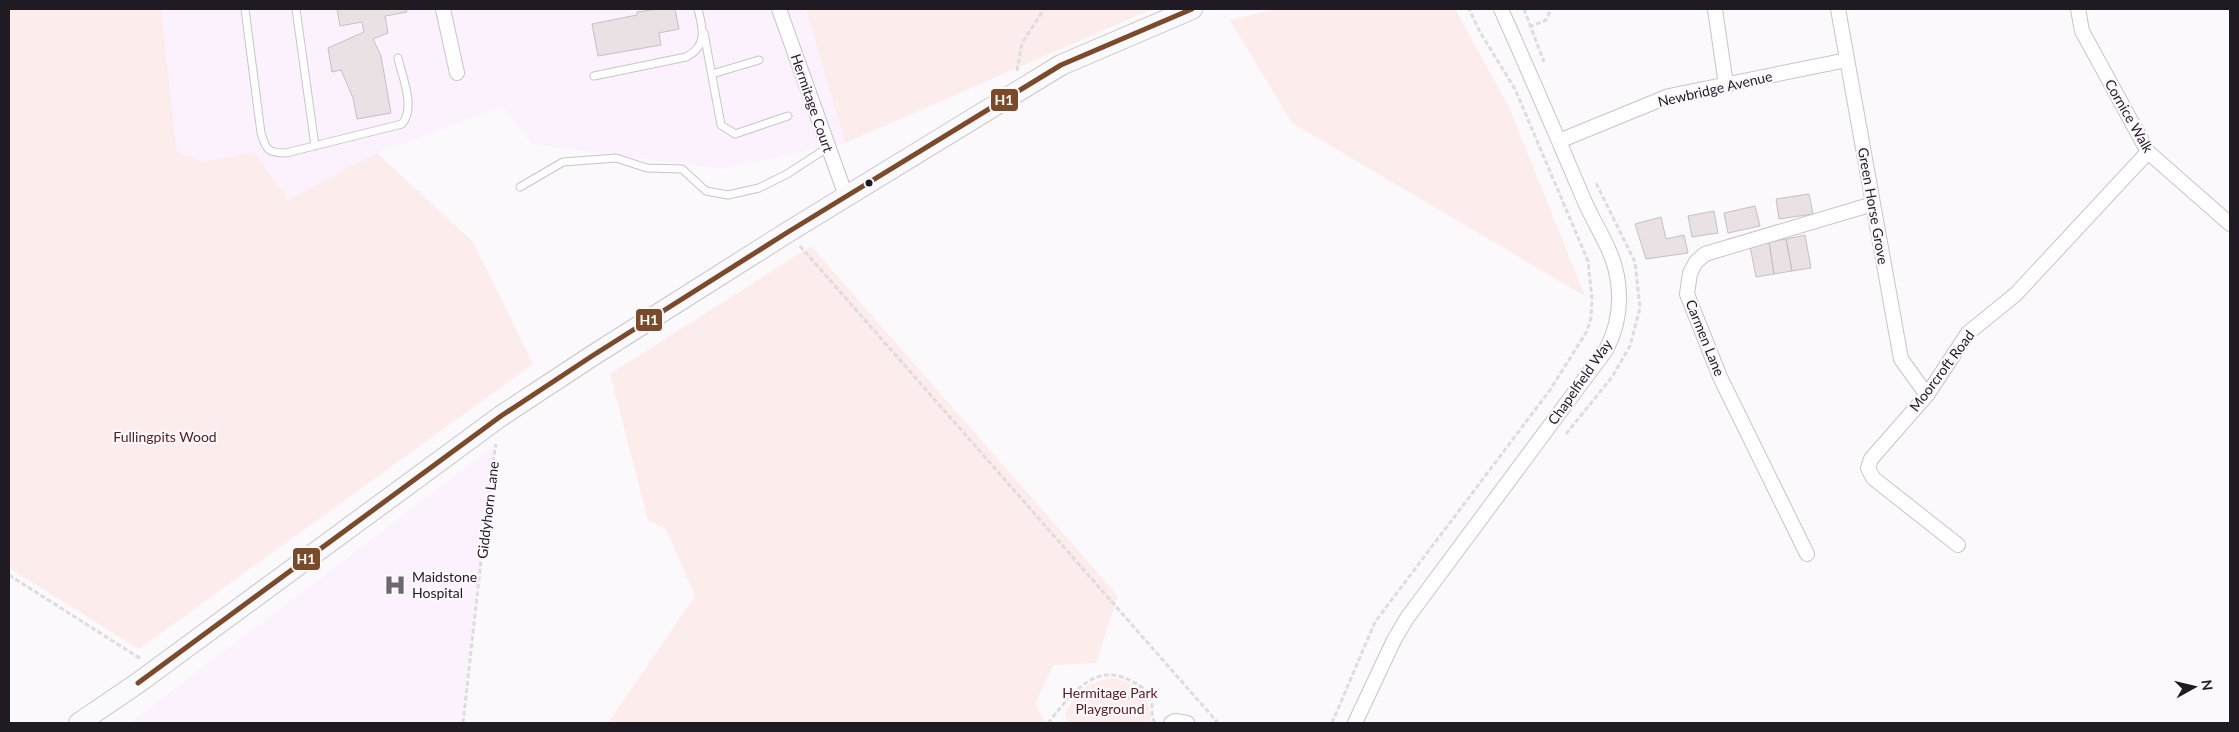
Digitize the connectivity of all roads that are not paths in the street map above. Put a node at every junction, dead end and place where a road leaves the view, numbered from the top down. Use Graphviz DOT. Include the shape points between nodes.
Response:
graph roads {
  1 [pos="245,9"];
  2 [pos="296,9"];
  3 [pos="443,9"];
  4 [pos="698,9"];
  5 [pos="779,9"];
  6 [pos="1192,9"];
  7 [pos="1501,9"];
  8 [pos="1715,9"];
  9 [pos="1838,9"];
  10 [pos="2078,9"];
  11 [pos="704,33"];
  12 [pos="398,58"];
  13 [pos="760,60"];
  14 [pos="1847,60"];
  15 [pos="457,73"];
  16 [pos="712,74"];
  17 [pos="594,76"];
  18 [pos="1726,85"];
  19 [pos="788,116"];
  20 [pos="1559,141"];
  21 [pos="315,146"];
  22 [pos="827,148"];
  23 [pos="2148,152"];
  24 [pos="520,187"];
  25 [pos="846,196"];
  26 [pos="1873,204"];
  27 [pos="2230,224"];
  28 [pos="1927,395"];
  29 [pos="1958,545"];
  30 [pos="1806,554"];
  31 [pos="79,723"];
  32 [pos="1170,723"];
  33 [pos="1187,723"];
  34 [pos="1355,723"];
  1 -- 21 [label="lane" via="265,146 273,153"];
  2 -- 21 [label="lane"];
  3 -- 15 [label="street"];
  4 -- 11 [label="lane"];
  5 -- 22 [label="street, Hermitage Court"];
  6 -- 25 [label="main road" via="1061,65"];
  7 -- 20 [label="street, Chapelfield Way"];
  8 -- 18 [label="street"];
  9 -- 14 [label="street, Green Horse Grove"];
  10 -- 23 [label="street, Cornice Walk" via="2082,31"];
  11 -- 16 [label="lane"];
  11 -- 17 [label="lane" via="700,47 686,58"];
  12 -- 21 [label="lane" via="409,106 408,117 402,124"];
  13 -- 16 [label="lane"];
  14 -- 18 [label="street, Newbridge Avenue"];
  14 -- 26 [label="street, Green Horse Grove"];
  16 -- 19 [label="lane" via="722,125 735,134"];
  18 -- 20 [label="street, Newbridge Avenue" via="1669,96"];
  20 -- 34 [label="street, Chapelfield Way" via="1612,255 1619,297 1613,335 1606,350 1407,618"];
  22 -- 24 [label="lane" via="766,184 728,195 706,191 682,170 647,168 616,158 563,162"];
  22 -- 25 [label="street, Hermitage Court"];
  23 -- 27 [label="street, Cornice Walk"];
  23 -- 28 [label="street, Moorcroft Road" via="2016,294 1968,333"];
  25 -- 31 [label="main road" via="501,416"];
  26 -- 28 [label="street, Green Horse Grove" via="1901,359"];
  26 -- 30 [label="street, Carmen Lane" via="1705,254 1690,272 1687,294 1720,377"];
  28 -- 29 [label="street, Moorcroft Road" via="1871,459 1868,468 1873,478"];
  32 -- 33 [label="street"];
}
